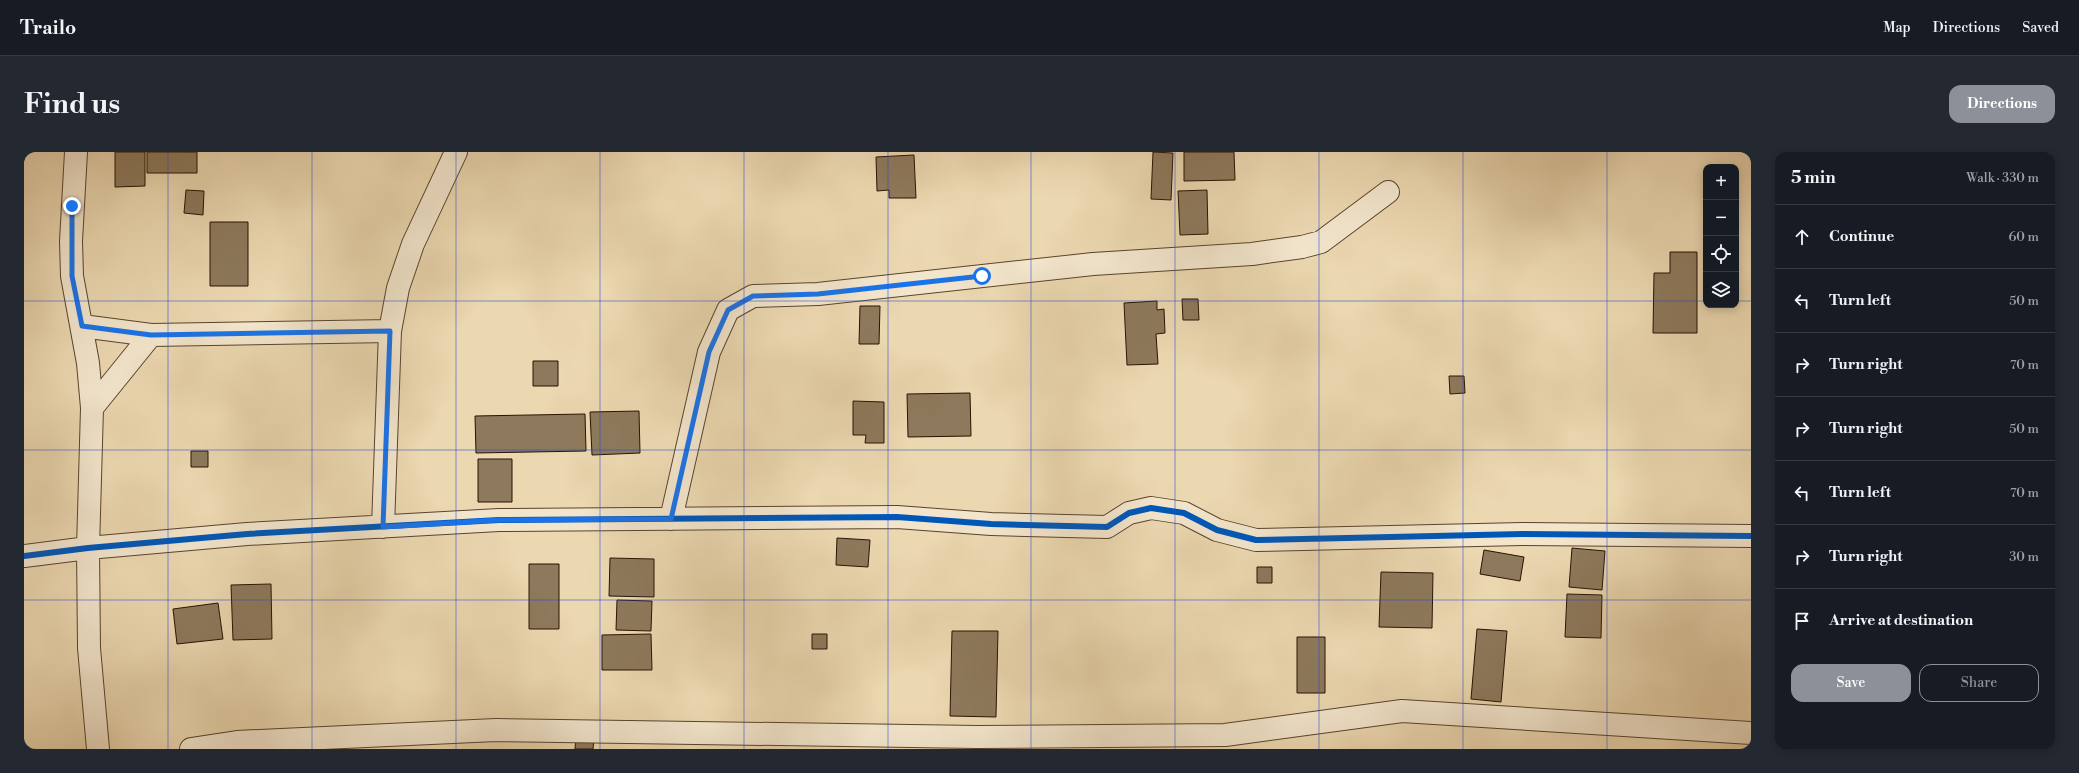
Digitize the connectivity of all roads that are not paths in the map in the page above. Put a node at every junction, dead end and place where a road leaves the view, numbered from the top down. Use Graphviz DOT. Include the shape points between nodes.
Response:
graph roads {
  1 [pos="76,152"];
  2 [pos="456,152"];
  3 [pos="1388,192"];
  4 [pos="82,326"];
  5 [pos="390,331"];
  6 [pos="151,335"];
  7 [pos="92,408"];
  8 [pos="671,519"];
  9 [pos="383,527"];
  10 [pos="1751,536"];
  11 [pos="88,548"];
  12 [pos="24,556"];
  13 [pos="1751,733"];
  14 [pos="98,749"];
  15 [pos="191,749"];
  1 -- 4 [label="street" via="72,276"];
  2 -- 5 [label="street" via="414,244 398,288"];
  3 -- 8 [label="street" via="1321,242 1302,248 1252,254 1093,264 818,294 753,296 728,310 709,352"];
  4 -- 6 [label="street"];
  4 -- 7 [label="street"];
  5 -- 6 [label="street"];
  5 -- 9 [label="street"];
  6 -- 7 [label="street"];
  7 -- 11 [label="street"];
  8 -- 9 [label="street" via="499,520"];
  8 -- 10 [label="street" via="897,517 992,524 1107,527 1129,513 1152,508 1184,513 1217,530 1256,540 1522,534"];
  9 -- 11 [label="street" via="247,534"];
  11 -- 12 [label="street"];
  11 -- 14 [label="street" via="89,648"];
  13 -- 15 [label="street" via="1402,711 1225,735 977,737 496,730 237,742"];
}
